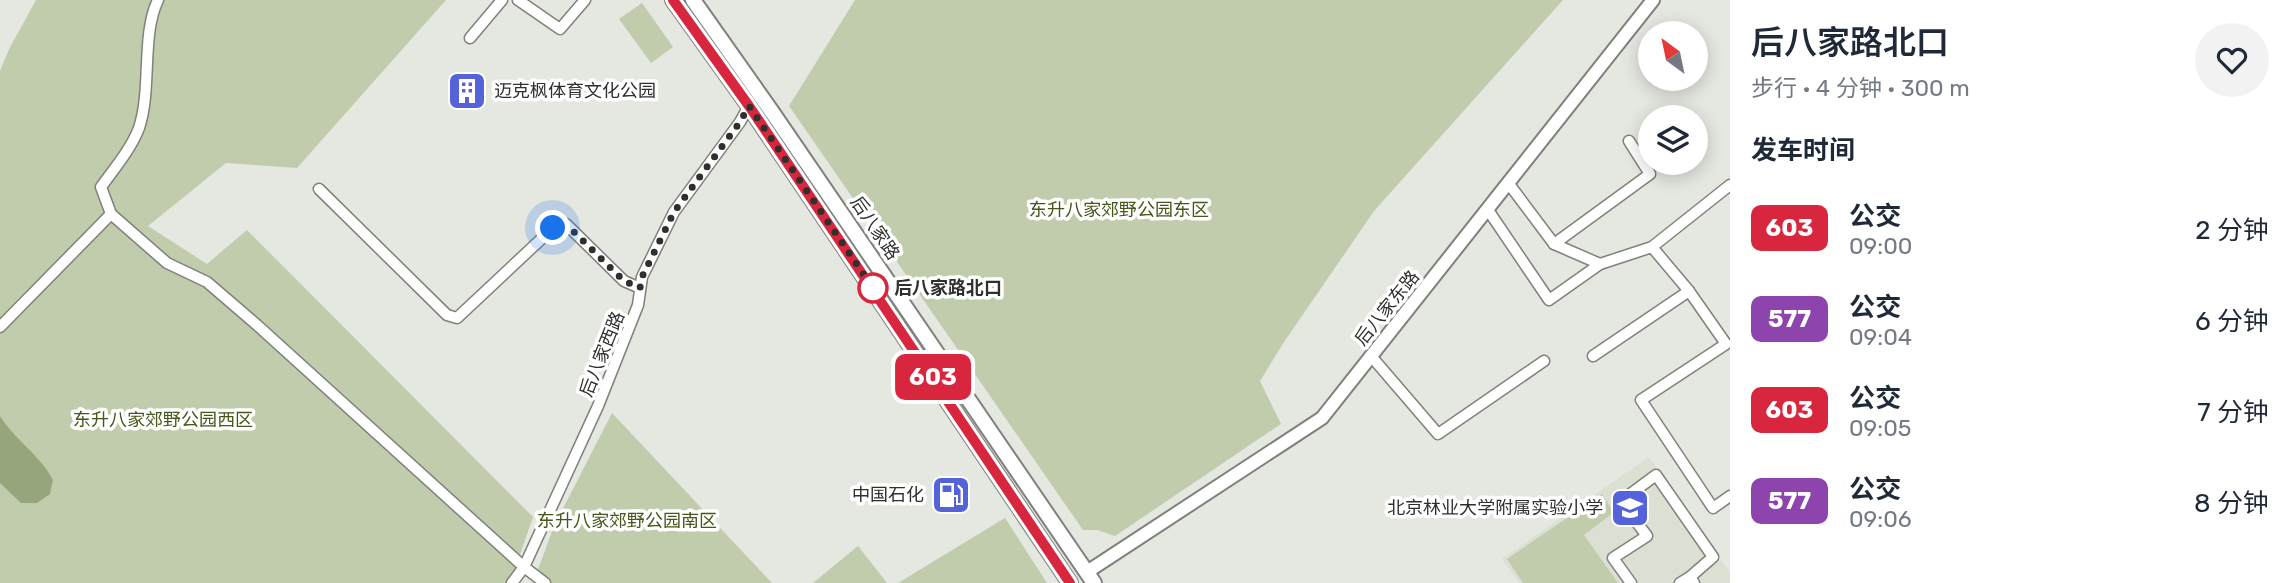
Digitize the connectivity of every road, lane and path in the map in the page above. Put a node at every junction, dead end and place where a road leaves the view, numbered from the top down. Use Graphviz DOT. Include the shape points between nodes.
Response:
graph roads {
  1 [pos="158,0"];
  2 [pos="502,0"];
  3 [pos="518,0"];
  4 [pos="585,0"];
  5 [pos="673,0"];
  6 [pos="693,0"];
  7 [pos="1653,0"];
  8 [pos="470,38"];
  9 [pos="749,106"];
  10 [pos="1629,141"];
  11 [pos="1509,184"];
  12 [pos="1730,185"];
  13 [pos="319,190"];
  14 [pos="1488,210"];
  15 [pos="111,214"];
  16 [pos="1553,244"];
  17 [pos="1653,247"];
  18 [pos="1600,264"];
  19 [pos="640,288"];
  20 [pos="1689,291"];
  21 [pos="0,327"];
  22 [pos="1371,356"];
  23 [pos="1593,356"];
  24 [pos="1544,361"];
  25 [pos="1730,496"];
  26 [pos="524,567"];
  27 [pos="1091,578"];
  28 [pos="1688,581"];
  29 [pos="512,583"];
  30 [pos="545,583"];
  31 [pos="1070,583"];
  32 [pos="1631,583"];
  1 -- 15 [label="street" via="152,12 138,128 101,187"];
  2 -- 8 [label="street"];
  3 -- 4 [label="street" via="560,29"];
  5 -- 9 [label="main road, 后八家路"];
  6 -- 27 [label="main road, 后八家路"];
  7 -- 11 [label="street, 后八家东路"];
  9 -- 19 [label="street, 后八家西路" via="674,212"];
  9 -- 31 [label="main road, 后八家路"];
  10 -- 16 [label="street" via="1650,174"];
  11 -- 14 [label="street, 后八家东路"];
  11 -- 16 [label="street"];
  12 -- 17 [label="street"];
  13 -- 19 [label="street" via="447,316 457,318 553,228 566,224 624,281"];
  14 -- 18 [label="street" via="1549,300"];
  14 -- 22 [label="street, 后八家东路"];
  15 -- 21 [label="street"];
  15 -- 26 [label="street" via="167,263 207,282"];
  16 -- 18 [label="street"];
  17 -- 18 [label="street"];
  17 -- 20 [label="street"];
  19 -- 26 [label="street, 后八家西路" via="638,305 598,406"];
  20 -- 23 [label="street"];
  20 -- 25 [label="street" via="1726,344 1641,400 1713,508"];
  22 -- 24 [label="street" via="1438,434"];
  22 -- 27 [label="street, 后八家东路" via="1322,418"];
  26 -- 29 [label="street, 后八家西路"];
  26 -- 30 [label="street"];
  28 -- 32 [label="street" via="1713,557 1657,475 1621,501 1647,536 1613,558"];
}
